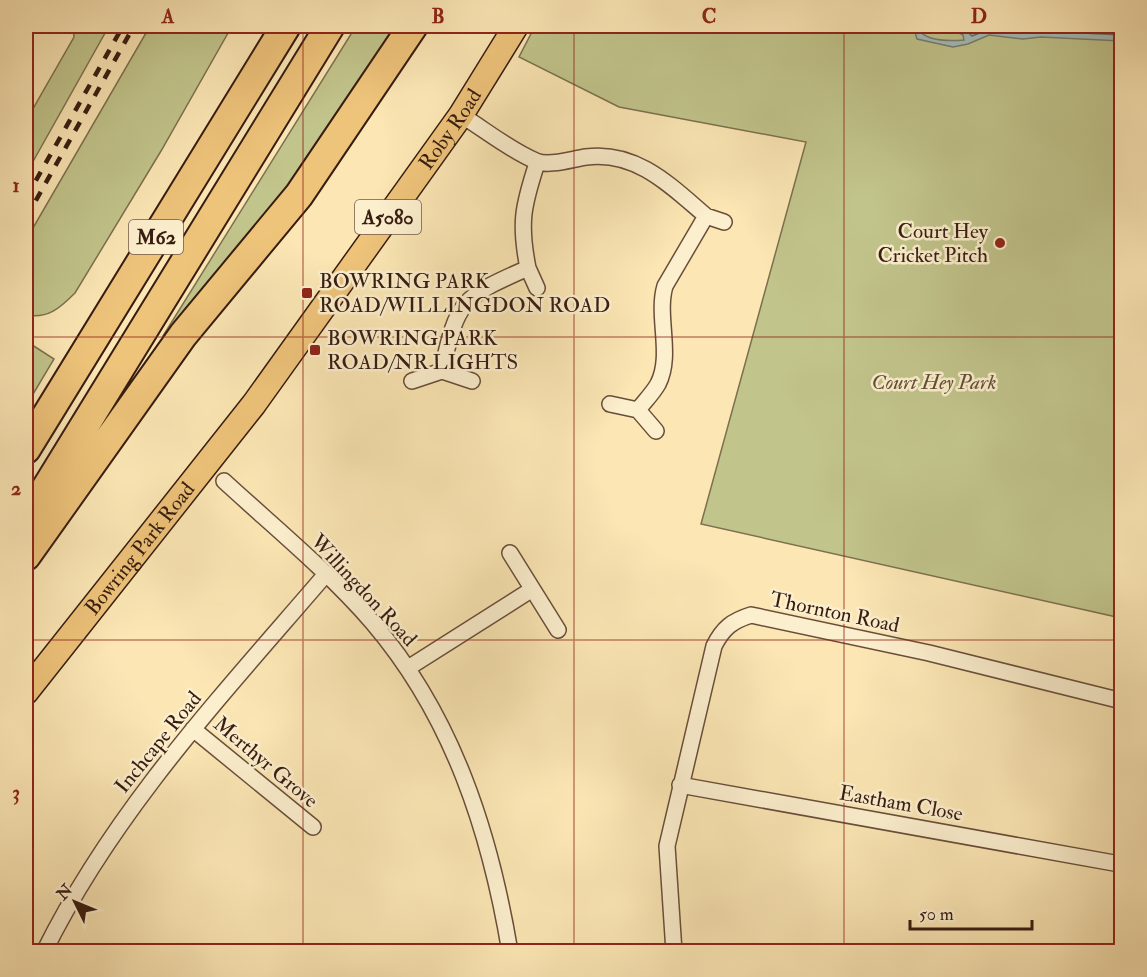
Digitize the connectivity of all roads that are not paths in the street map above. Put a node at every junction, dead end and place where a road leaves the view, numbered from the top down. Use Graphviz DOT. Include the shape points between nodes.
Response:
graph roads {
  1 [pos="286,26"];
  2 [pos="330,26"];
  3 [pos="413,26"];
  4 [pos="516,26"];
  5 [pos="461,115"];
  6 [pos="537,163"];
  7 [pos="706,216"];
  8 [pos="724,222"];
  9 [pos="528,268"];
  10 [pos="537,288"];
  11 [pos="441,371"];
  12 [pos="412,381"];
  13 [pos="472,381"];
  14 [pos="254,404"];
  15 [pos="610,404"];
  16 [pos="638,410"];
  17 [pos="656,430"];
  18 [pos="26,449"];
  19 [pos="224,481"];
  20 [pos="26,521"];
  21 [pos="510,553"];
  22 [pos="26,556"];
  23 [pos="326,574"];
  24 [pos="531,590"];
  25 [pos="558,630"];
  26 [pos="408,668"];
  27 [pos="26,692"];
  28 [pos="1122,701"];
  29 [pos="193,729"];
  30 [pos="680,785"];
  31 [pos="313,827"];
  32 [pos="1114,863"];
  33 [pos="49,950"];
  34 [pos="510,951"];
  35 [pos="674,951"];
  1 -- 18 [label="highway, M62"];
  2 -- 20 [label="highway, M62"];
  3 -- 22 [label="highway" via="299,195 183,335"];
  4 -- 5 [label="main road, Roby Road / A5080"];
  5 -- 6 [label="street"];
  5 -- 14 [label="main road, Roby Road / A5080"];
  6 -- 7 [label="street" via="604,157 639,164 662,178"];
  6 -- 9 [label="street" via="522,221"];
  7 -- 8 [label="street"];
  7 -- 16 [label="street" via="664,286 661,371 658,383"];
  9 -- 10 [label="street"];
  9 -- 11 [label="street" via="468,298 453,327"];
  11 -- 12 [label="street"];
  11 -- 13 [label="street"];
  14 -- 27 [label="main road, Bowring Park Road / A5080"];
  15 -- 16 [label="street"];
  16 -- 17 [label="street"];
  19 -- 23 [label="street, Willingdon Road"];
  21 -- 24 [label="street"];
  23 -- 26 [label="street, Willingdon Road"];
  23 -- 29 [label="street, Inchcape Road"];
  24 -- 25 [label="street"];
  24 -- 26 [label="street"];
  26 -- 34 [label="street, Willingdon Road" via="441,724 481,821 500,890"];
  28 -- 30 [label="street, Thornton Road" via="929,653 751,615 722,630 714,646"];
  29 -- 31 [label="street, Merthyr Grove"];
  29 -- 33 [label="street, Inchcape Road" via="128,813 87,875"];
  30 -- 32 [label="street, Eastham Close"];
  30 -- 35 [label="street, Thornton Road" via="667,846"];
}
